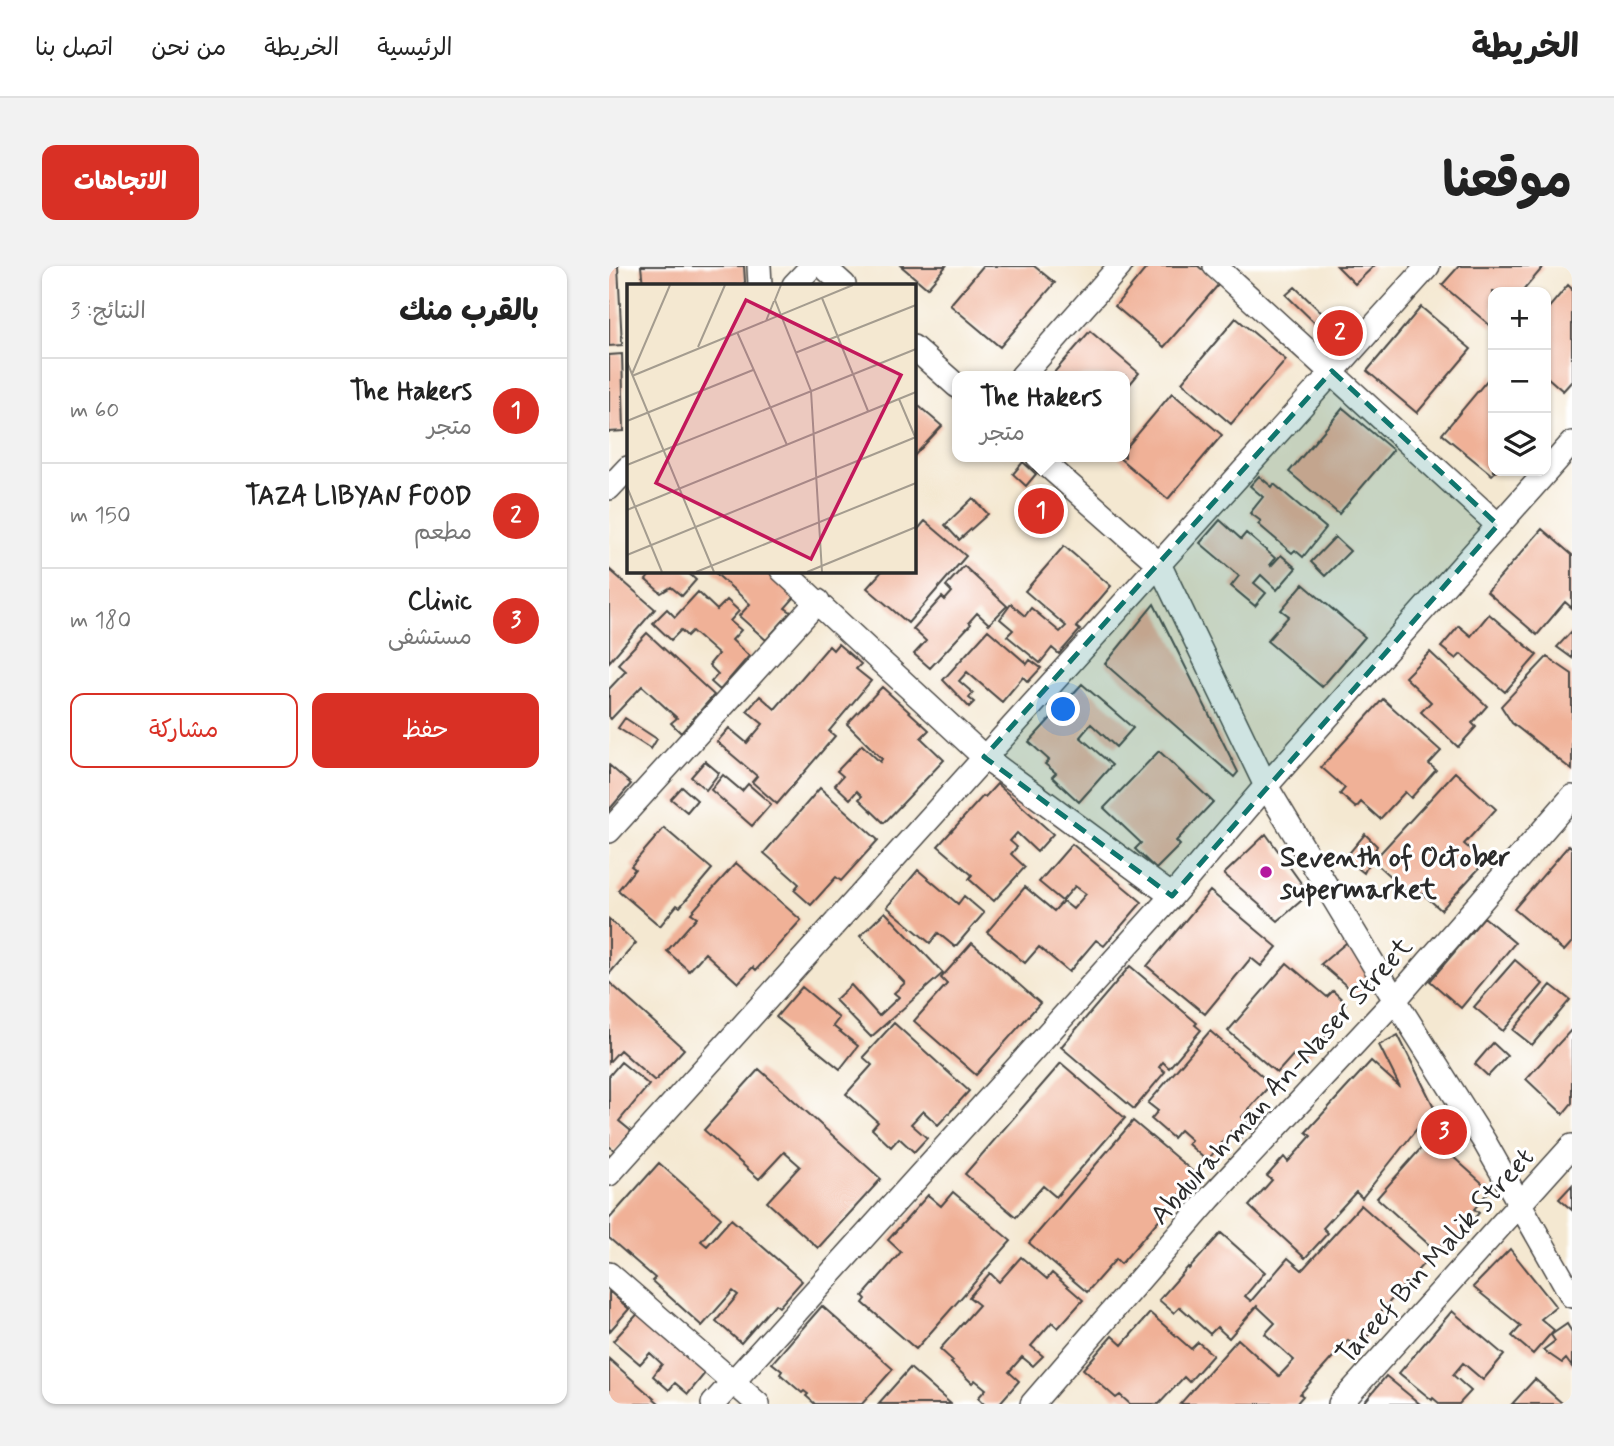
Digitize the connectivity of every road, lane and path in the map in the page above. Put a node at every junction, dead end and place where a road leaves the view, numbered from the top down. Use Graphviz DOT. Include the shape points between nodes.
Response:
graph roads {
  1 [pos="759,266"];
  2 [pos="812,266"];
  3 [pos="823,266"];
  4 [pos="1120,266"];
  5 [pos="1215,266"];
  6 [pos="1428,266"];
  7 [pos="760,284"];
  8 [pos="795,284"];
  9 [pos="843,284"];
  10 [pos="915,349"];
  11 [pos="1026,371"];
  12 [pos="1332,371"];
  13 [pos="952,382"];
  14 [pos="1572,443"];
  15 [pos="1044,462"];
  16 [pos="627,469"];
  17 [pos="609,488"];
  18 [pos="1498,525"];
  19 [pos="1159,564"];
  20 [pos="784,572"];
  21 [pos="818,601"];
  22 [pos="983,757"];
  23 [pos="1266,786"];
  24 [pos="1572,797"];
  25 [pos="609,831"];
  26 [pos="1173,896"];
  27 [pos="1395,1000"];
  28 [pos="1572,1146"];
  29 [pos="609,1174"];
  30 [pos="1519,1205"];
  31 [pos="609,1274"];
  32 [pos="1572,1296"];
  33 [pos="733,1381"];
  34 [pos="713,1404"];
  35 [pos="758,1404"];
  36 [pos="1031,1404"];
  37 [pos="1340,1404"];
  1 -- 7 [label="street"];
  2 -- 8 [label="street"];
  3 -- 9 [label="street"];
  4 -- 11 [label="street"];
  5 -- 12 [label="street"];
  6 -- 12 [label="street"];
  10 -- 13 [label="street"];
  12 -- 18 [label="street"];
  12 -- 19 [label="street"];
  14 -- 18 [label="street"];
  15 -- 19 [label="street"];
  16 -- 17 [label="street"];
  18 -- 23 [label="street"];
  19 -- 22 [label="street"];
  19 -- 23 [label="street"];
  20 -- 21 [label="street"];
  21 -- 22 [label="street"];
  21 -- 25 [label="street"];
  22 -- 26 [label="street"];
  22 -- 29 [label="street"];
  23 -- 26 [label="street"];
  23 -- 27 [label="street"];
  24 -- 27 [label="street, Abdulrahman An-Naser Street"];
  26 -- 33 [label="street"];
  27 -- 30 [label="street"];
  27 -- 36 [label="street, Abdulrahman An-Naser Street" via="1210,1198"];
  28 -- 30 [label="street, Tareef Bin Malik Street"];
  30 -- 32 [label="street"];
  30 -- 37 [label="street, Tareef Bin Malik Street"];
  31 -- 33 [label="street"];
  33 -- 34 [label="street"];
  33 -- 35 [label="street"];
}
